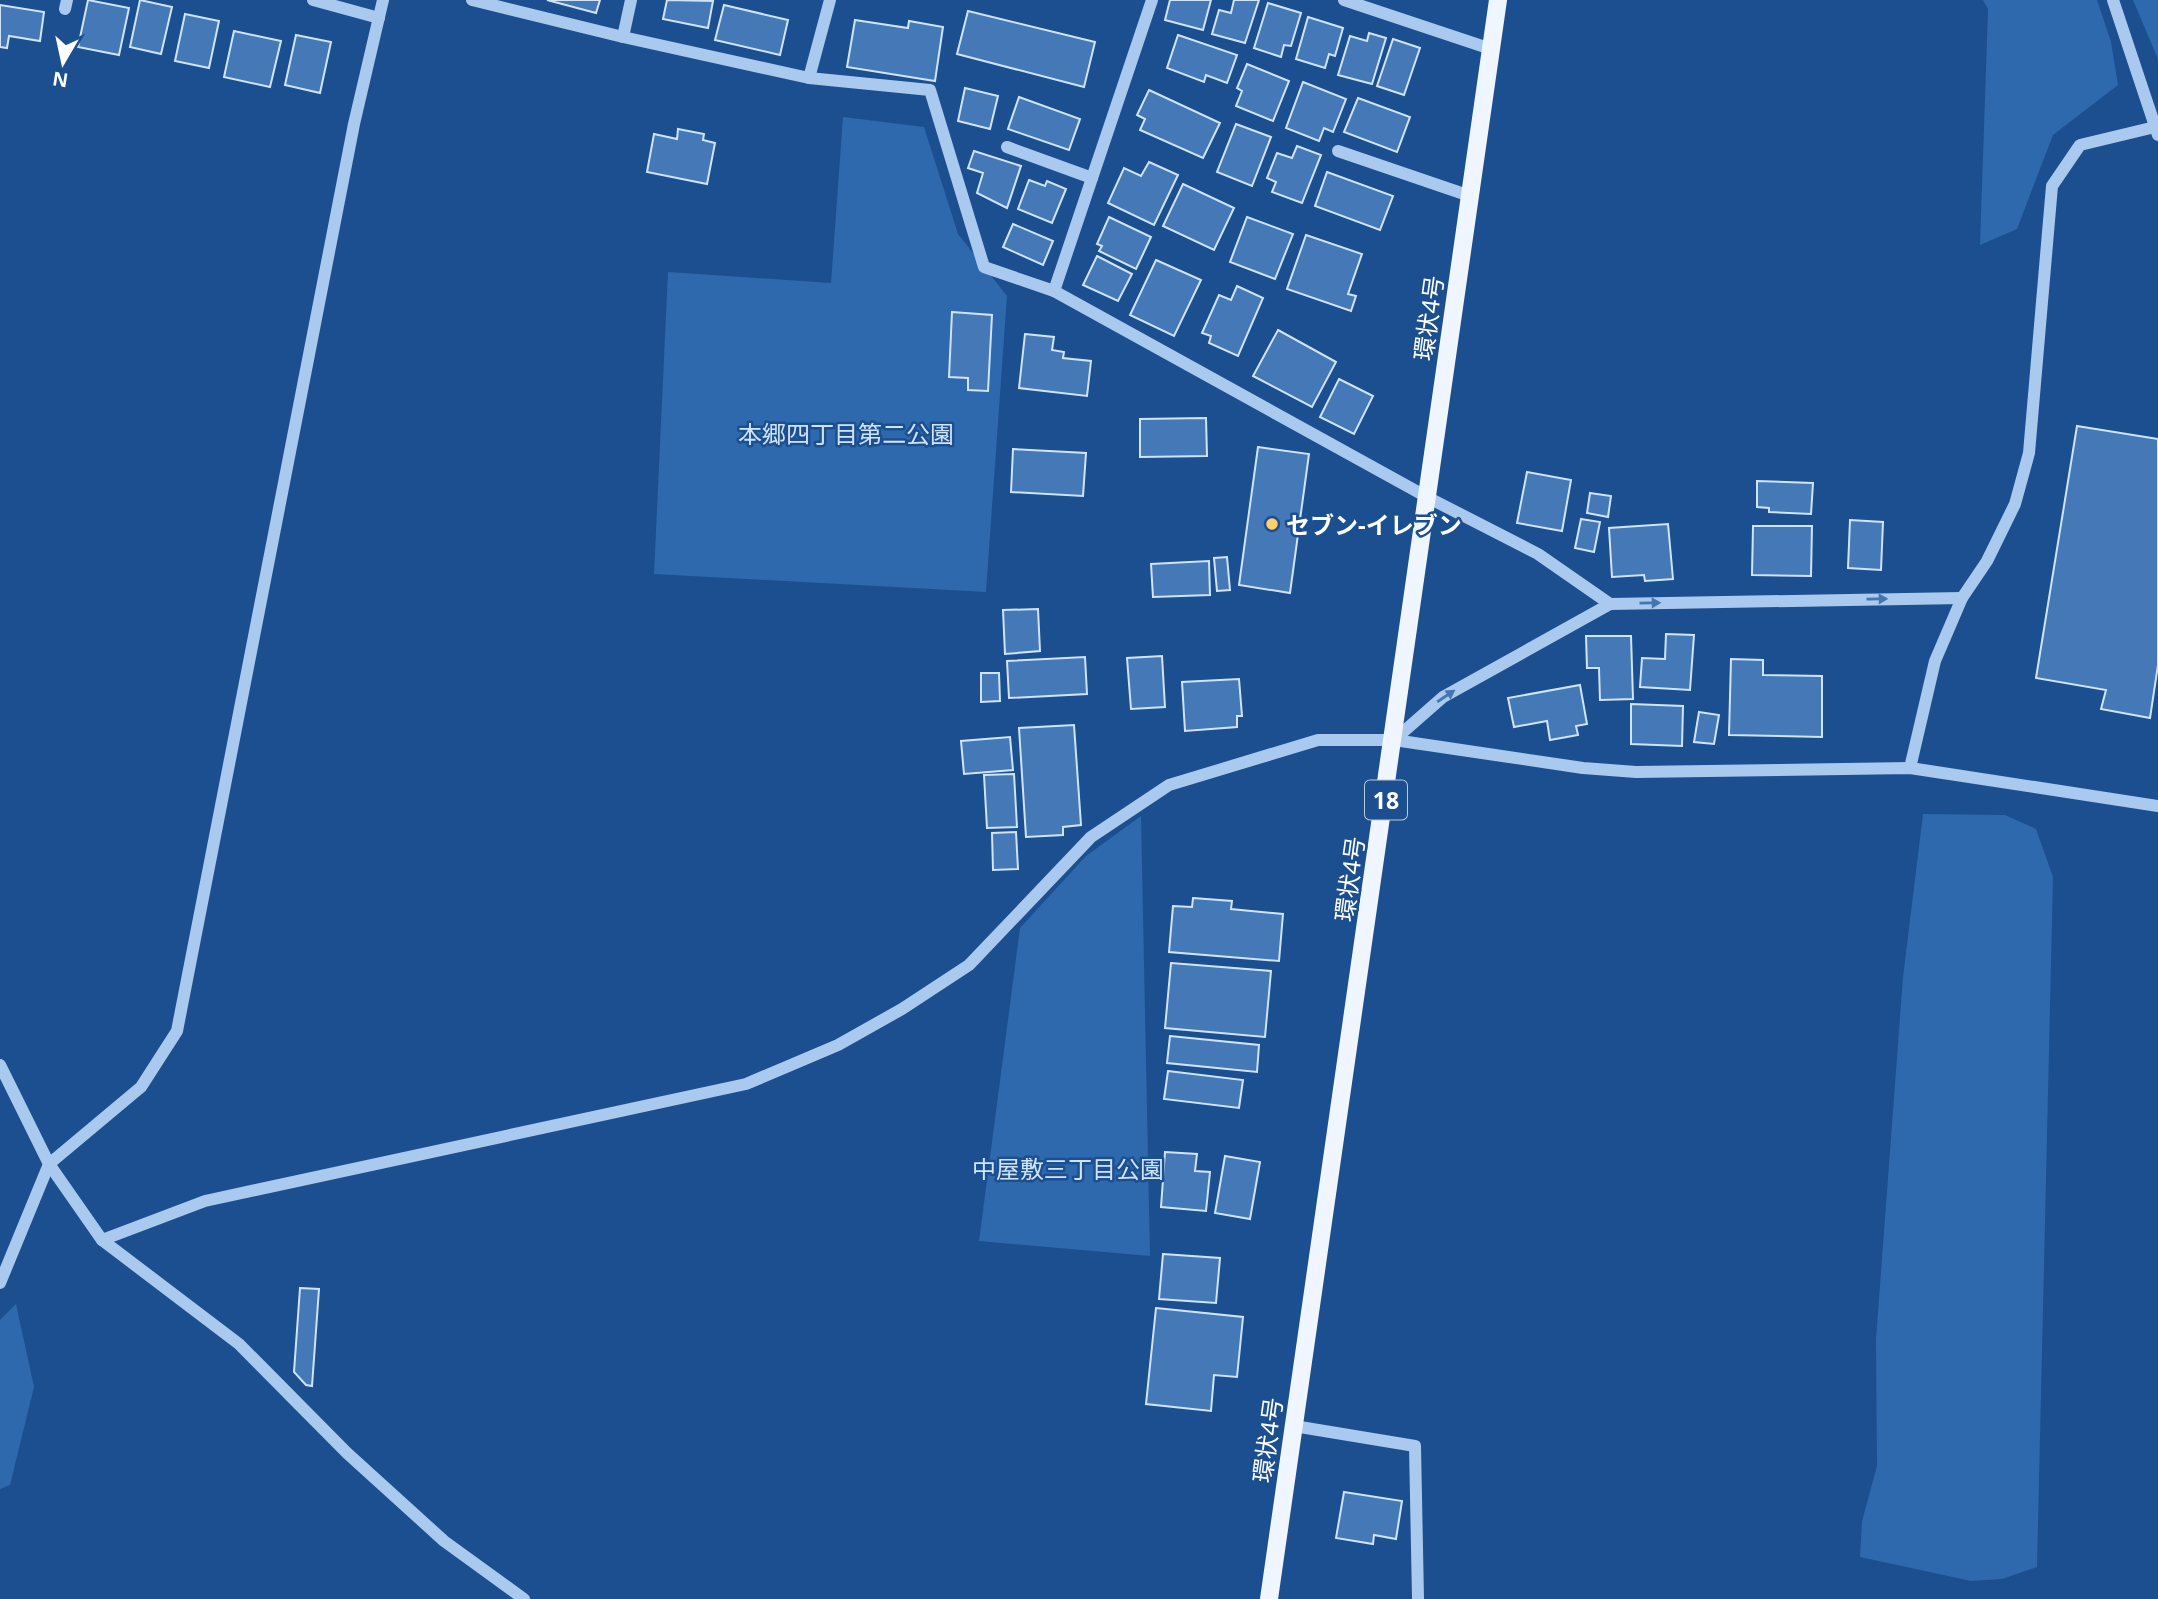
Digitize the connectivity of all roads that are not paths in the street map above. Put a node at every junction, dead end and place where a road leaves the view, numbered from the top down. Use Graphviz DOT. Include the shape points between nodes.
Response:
graph roads {
  1 [pos="313,0"];
  2 [pos="383,0"];
  3 [pos="472,0"];
  4 [pos="631,0"];
  5 [pos="830,0"];
  6 [pos="1153,0"];
  7 [pos="1344,0"];
  8 [pos="1498,0"];
  9 [pos="2113,0"];
  10 [pos="379,18"];
  11 [pos="623,37"];
  12 [pos="1491,49"];
  13 [pos="809,78"];
  14 [pos="2157,131"];
  15 [pos="1007,148"];
  16 [pos="1338,151"];
  17 [pos="1092,178"];
  18 [pos="1470,196"];
  19 [pos="1054,291"];
  20 [pos="1427,497"];
  21 [pos="1962,597"];
  22 [pos="1610,604"];
  23 [pos="1394,740"];
  24 [pos="1910,768"];
  25 [pos="2158,806"];
  26 [pos="0,1065"];
  27 [pos="49,1164"];
  28 [pos="102,1240"];
  29 [pos="0,1283"];
  30 [pos="1294,1426"];
  31 [pos="524,1599"];
  32 [pos="1269,1599"];
  33 [pos="1418,1599"];
  1 -- 10 [label="street"];
  2 -- 10 [label="street"];
  3 -- 11 [label="street"];
  4 -- 11 [label="street"];
  5 -- 13 [label="street"];
  6 -- 17 [label="street"];
  7 -- 12 [label="street"];
  8 -- 12 [label="main road, 環状4号 / 18"];
  9 -- 14 [label="street"];
  10 -- 27 [label="street" via="354,124 177,1031 141,1087"];
  11 -- 13 [label="street"];
  12 -- 18 [label="main road, 環状4号 / 18"];
  13 -- 19 [label="street" via="930,90 984,267"];
  14 -- 21 [label="street" via="2080,145 2052,186 2029,453 2015,504 1987,561"];
  15 -- 17 [label="street"];
  16 -- 18 [label="street"];
  17 -- 19 [label="street"];
  18 -- 20 [label="main road, 環状4号 / 18"];
  19 -- 20 [label="street"];
  20 -- 22 [label="street" via="1538,554"];
  20 -- 23 [label="main road, 環状4号 / 18"];
  22 -- 21 [label="street, one-way"];
  21 -- 24 [label="street" via="1935,661"];
  23 -- 22 [label="street, one-way" via="1443,697"];
  23 -- 24 [label="street" via="1636,772"];
  23 -- 28 [label="street" via="1318,740 1169,785 1091,837 969,965 838,1045 746,1084 205,1201"];
  23 -- 30 [label="main road, 環状4号 / 18"];
  24 -- 25 [label="street"];
  26 -- 27 [label="street"];
  27 -- 28 [label="street"];
  27 -- 29 [label="street"];
  28 -- 31 [label="street" via="239,1345 444,1541"];
  30 -- 32 [label="main road, 環状4号 / 18"];
  30 -- 33 [label="street" via="1415,1446"];
}
